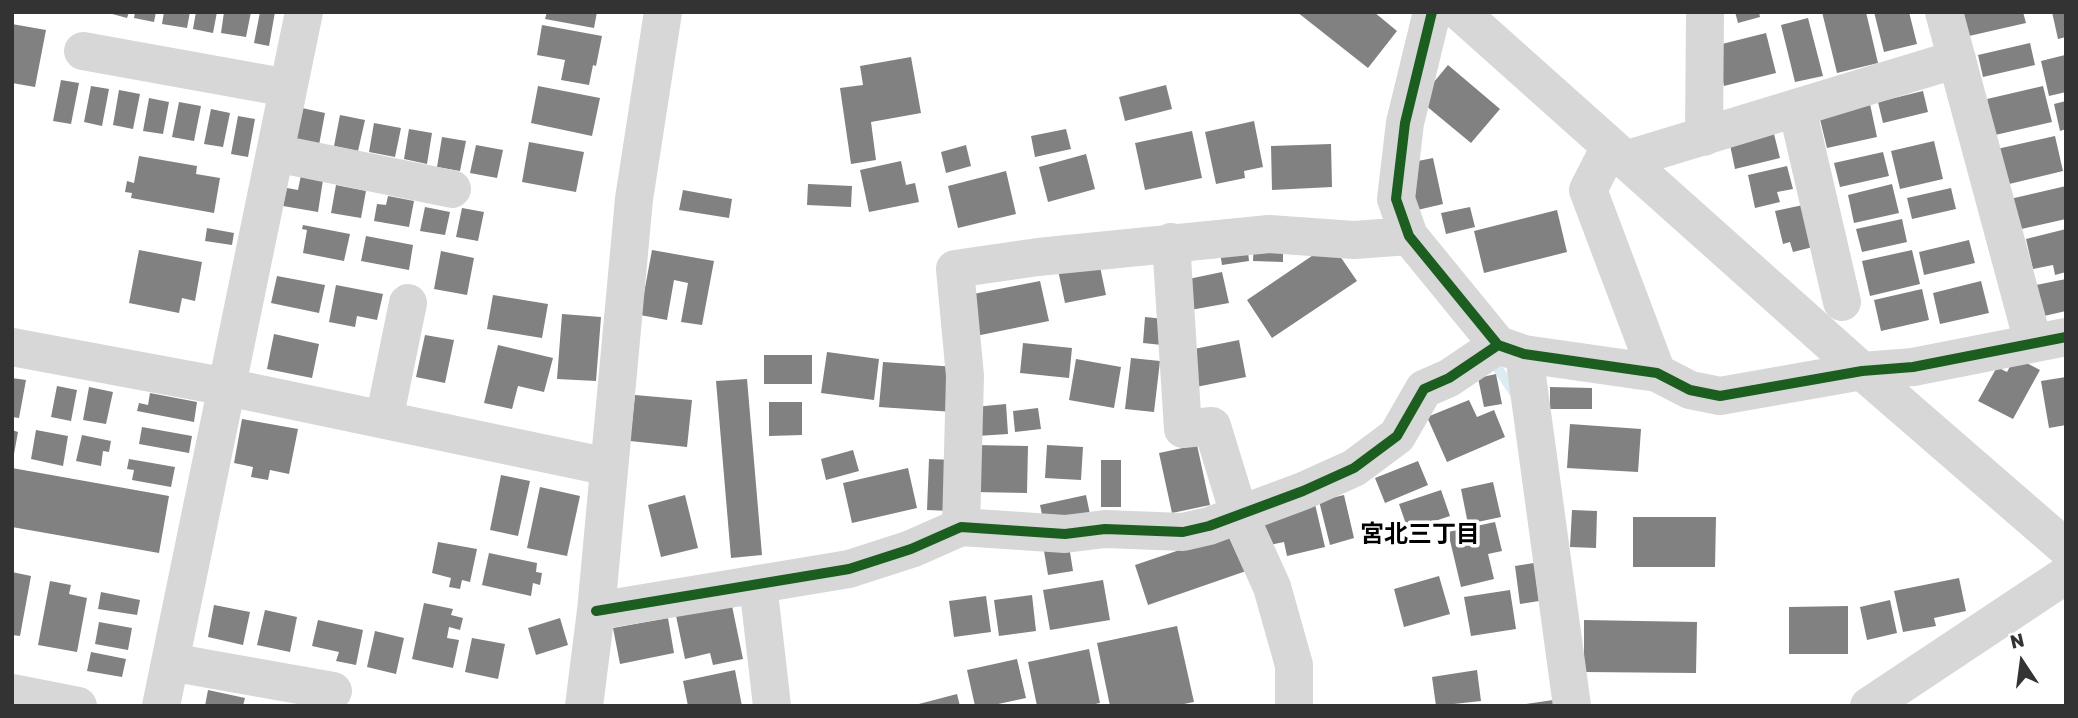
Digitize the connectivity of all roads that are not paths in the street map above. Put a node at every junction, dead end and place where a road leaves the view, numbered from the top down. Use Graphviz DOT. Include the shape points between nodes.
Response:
graph roads {
  1 [pos="304,12"];
  2 [pos="663,12"];
  3 [pos="1432,12"];
  4 [pos="1460,12"];
  5 [pos="1705,12"];
  6 [pos="1944,12"];
  7 [pos="83,51"];
  8 [pos="1957,59"];
  9 [pos="288,88"];
  10 [pos="1797,108"];
  11 [pos="1704,137"];
  12 [pos="275,153"];
  13 [pos="1618,154"];
  14 [pos="452,189"];
  15 [pos="1409,236"];
  16 [pos="1171,242"];
  17 [pos="1842,302"];
  18 [pos="408,303"];
  19 [pos="2049,340"];
  20 [pos="12,347"];
  21 [pos="1511,350"];
  22 [pos="1862,371"];
  23 [pos="1657,373"];
  24 [pos="227,387"];
  25 [pos="384,419"];
  26 [pos="609,467"];
  27 [pos="1240,514"];
  28 [pos="961,527"];
  29 [pos="2066,548"];
  30 [pos="2066,575"];
  31 [pos="758,584"];
  32 [pos="596,611"];
  33 [pos="170,662"];
  34 [pos="333,691"];
  35 [pos="12,693"];
  36 [pos="78,706"];
  37 [pos="161,706"];
  38 [pos="584,706"];
  39 [pos="772,706"];
  40 [pos="1294,706"];
  41 [pos="1572,706"];
  42 [pos="1869,706"];
  1 -- 9 [label="street"];
  2 -- 26 [label="street" via="634,199"];
  3 -- 15 [label="street" via="1405,123 1396,199"];
  4 -- 13 [label="street"];
  5 -- 11 [label="street"];
  6 -- 8 [label="street"];
  7 -- 9 [label="street"];
  8 -- 10 [label="street"];
  8 -- 19 [label="street"];
  9 -- 12 [label="street"];
  10 -- 11 [label="street"];
  10 -- 17 [label="street"];
  11 -- 13 [label="street"];
  12 -- 14 [label="street"];
  12 -- 24 [label="street"];
  13 -- 22 [label="street"];
  13 -- 23 [label="street" via="1588,190"];
  15 -- 16 [label="street" via="1354,240 1269,234"];
  15 -- 21 [label="street"];
  16 -- 27 [label="street" via="1183,429 1212,426"];
  16 -- 28 [label="street" via="955,269 965,376"];
  18 -- 25 [label="street"];
  19 -- 22 [label="street" via="1913,367"];
  20 -- 24 [label="street"];
  21 -- 23 [label="street"];
  21 -- 27 [label="street" via="1424,389 1397,436 1354,468"];
  21 -- 41 [label="street"];
  22 -- 23 [label="street" via="1720,396 1690,390"];
  22 -- 29 [label="street"];
  24 -- 25 [label="street"];
  24 -- 33 [label="street"];
  25 -- 26 [label="street"];
  26 -- 32 [label="street"];
  27 -- 28 [label="street" via="1183,532 1105,529 1065,534"];
  27 -- 40 [label="street" via="1272,587 1294,665"];
  28 -- 31 [label="street" via="849,569"];
  30 -- 42 [label="street"];
  31 -- 32 [label="street"];
  31 -- 39 [label="street"];
  32 -- 38 [label="street"];
  33 -- 34 [label="street"];
  33 -- 37 [label="street"];
  35 -- 36 [label="street"];
}
